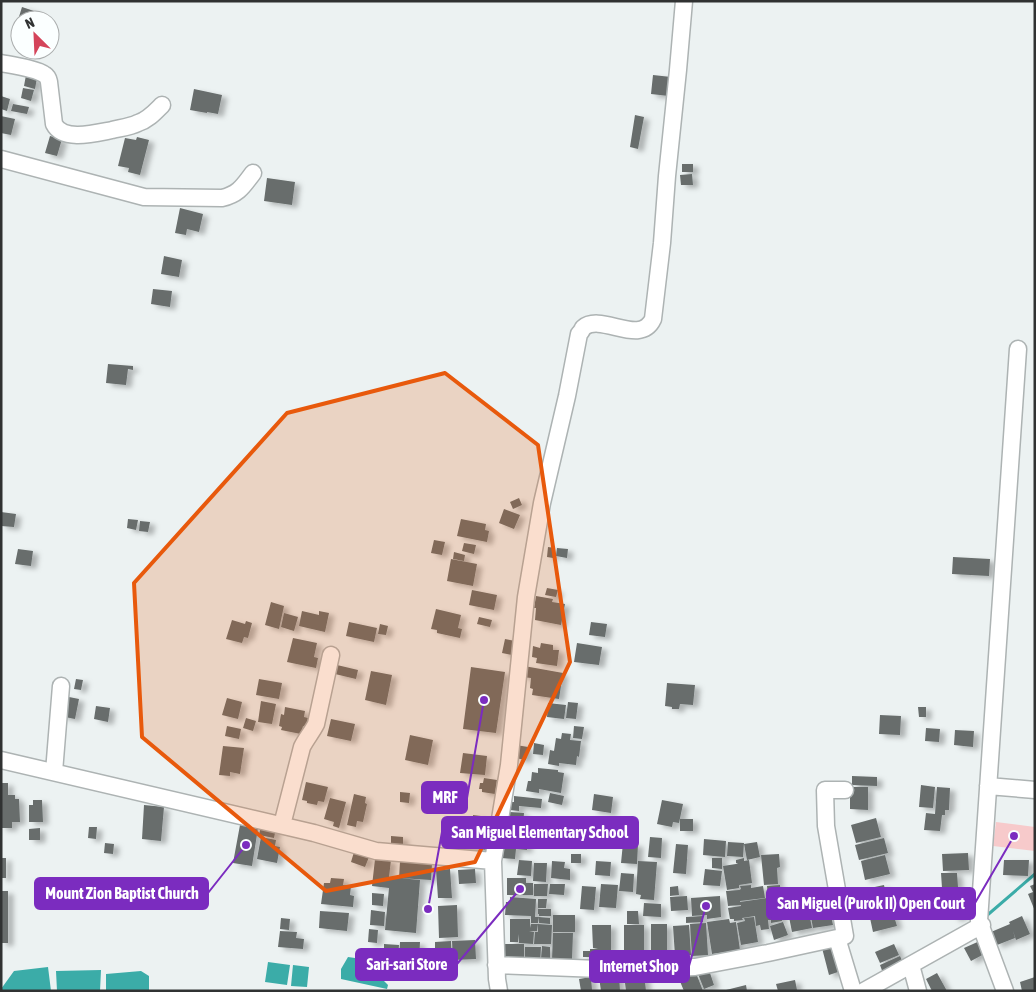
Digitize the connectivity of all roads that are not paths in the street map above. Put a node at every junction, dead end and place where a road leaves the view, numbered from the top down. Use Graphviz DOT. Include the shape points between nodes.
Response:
graph roads {
  1 [pos="684,1"];
  2 [pos="1,63"];
  3 [pos="162,105"];
  4 [pos="1,159"];
  5 [pos="252,173"];
  6 [pos="1018,349"];
  7 [pos="331,655"];
  8 [pos="61,686"];
  9 [pos="1,760"];
  10 [pos="54,772"];
  11 [pos="988,786"];
  12 [pos="845,790"];
  13 [pos="1035,790"];
  14 [pos="282,825"];
  15 [pos="493,860"];
  16 [pos="982,925"];
  17 [pos="837,938"];
  18 [pos="911,965"];
  19 [pos="496,966"];
  20 [pos="499,991"];
  21 [pos="853,991"];
  22 [pos="864,991"];
  23 [pos="918,991"];
  24 [pos="1005,991"];
  1 -- 15 [label="street" via="653,319 639,331 596,324 583,328 579,334 542,503 528,588 509,765"];
  2 -- 3 [label="street" via="38,71 47,77 54,124 61,132 93,134 128,126 144,120"];
  4 -- 5 [label="street" via="144,197 222,198 240,190"];
  6 -- 11 [label="street"];
  7 -- 14 [label="street" via="316,724 302,747"];
  8 -- 10 [label="street"];
  9 -- 10 [label="street"];
  10 -- 14 [label="street"];
  11 -- 13 [label="street"];
  11 -- 16 [label="street" via="979,920"];
  12 -- 17 [label="street" via="825,790 826,826 845,936"];
  14 -- 15 [label="street" via="376,851"];
  15 -- 19 [label="street"];
  16 -- 18 [label="street"];
  16 -- 24 [label="street"];
  17 -- 19 [label="street" via="695,967 625,970"];
  17 -- 21 [label="street"];
  18 -- 22 [label="street"];
  18 -- 23 [label="street"];
  19 -- 20 [label="street"];
}
